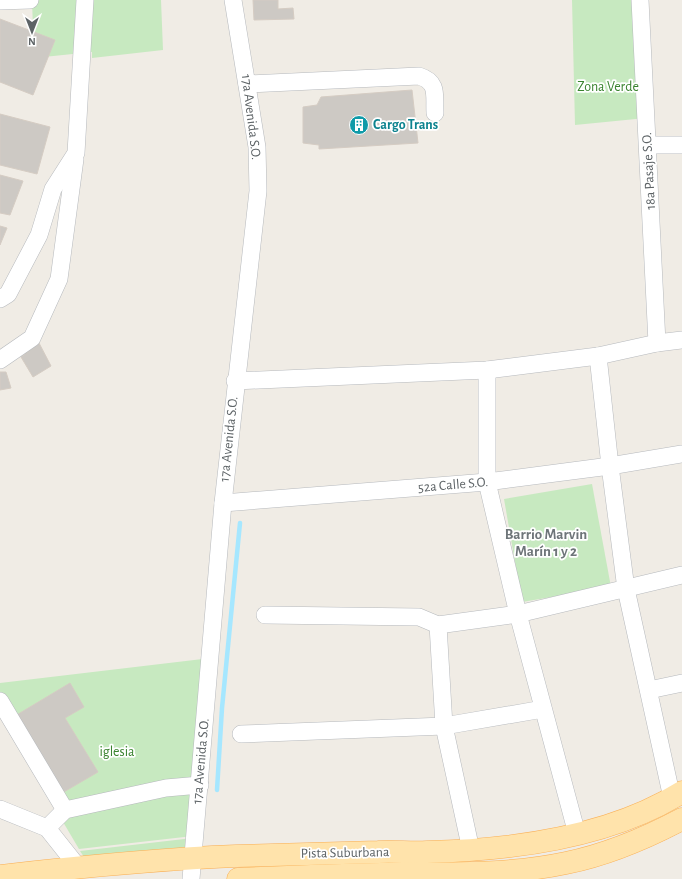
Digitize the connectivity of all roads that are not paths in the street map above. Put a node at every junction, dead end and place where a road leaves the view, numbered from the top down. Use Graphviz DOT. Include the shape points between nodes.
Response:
graph roads {
  1 [pos="30,0"];
  2 [pos="85,0"];
  3 [pos="233,0"];
  4 [pos="640,0"];
  5 [pos="0,1"];
  6 [pos="247,84"];
  7 [pos="435,113"];
  8 [pos="648,145"];
  9 [pos="682,145"];
  10 [pos="76,153"];
  11 [pos="0,299"];
  12 [pos="682,340"];
  13 [pos="656,343"];
  14 [pos="598,356"];
  15 [pos="0,360"];
  16 [pos="487,370"];
  17 [pos="235,381"];
  18 [pos="682,454"];
  19 [pos="610,466"];
  20 [pos="488,482"];
  21 [pos="222,503"];
  22 [pos="682,575"];
  23 [pos="626,590"];
  24 [pos="518,614"];
  25 [pos="264,615"];
  26 [pos="438,625"];
  27 [pos="682,683"];
  28 [pos="649,690"];
  29 [pos="0,702"];
  30 [pos="543,708"];
  31 [pos="444,726"];
  32 [pos="241,734"];
  33 [pos="200,785"];
  34 [pos="677,796"];
  35 [pos="0,808"];
  36 [pos="65,810"];
  37 [pos="682,819"];
  38 [pos="47,828"];
  39 [pos="577,834"];
  40 [pos="471,850"];
  41 [pos="193,858"];
  42 [pos="78,867"];
  43 [pos="0,876"];
  44 [pos="191,879"];
  45 [pos="238,879"];
  1 -- 5 [label="street"];
  2 -- 10 [label="street"];
  3 -- 6 [label="street, 17a Avenida S.O."];
  4 -- 8 [label="street, 18a Pasaje S.O."];
  6 -- 7 [label="street" via="419,76 428,79 434,86"];
  6 -- 17 [label="street, 17a Avenida S.O." via="257,147 258,191"];
  8 -- 9 [label="street"];
  8 -- 13 [label="street, 18a Pasaje S.O."];
  10 -- 11 [label="street" via="53,189 39,235 8,294"];
  10 -- 15 [label="street" via="59,279 32,338"];
  12 -- 13 [label="street"];
  13 -- 14 [label="street"];
  14 -- 16 [label="street"];
  14 -- 19 [label="street"];
  16 -- 17 [label="street"];
  16 -- 20 [label="street"];
  17 -- 21 [label="street, 17a Avenida S.O."];
  18 -- 19 [label="street, 52a Calle S.O."];
  19 -- 20 [label="street, 52a Calle S.O."];
  19 -- 23 [label="street"];
  20 -- 21 [label="street, 52a Calle S.O."];
  20 -- 24 [label="street"];
  21 -- 33 [label="street, 17a Avenida S.O."];
  22 -- 23 [label="street"];
  23 -- 24 [label="street"];
  23 -- 28 [label="street"];
  24 -- 26 [label="street"];
  24 -- 30 [label="street"];
  25 -- 26 [label="street" via="419,617"];
  26 -- 31 [label="street"];
  27 -- 28 [label="street"];
  28 -- 34 [label="street"];
  29 -- 36 [label="street"];
  30 -- 31 [label="street"];
  30 -- 39 [label="street"];
  31 -- 32 [label="street"];
  31 -- 40 [label="street"];
  33 -- 36 [label="street" via="166,788"];
  33 -- 41 [label="street, 17a Avenida S.O."];
  34 -- 39 [label="main road, Pista Suburbana" via="626,819"];
  35 -- 38 [label="street"];
  36 -- 38 [label="street"];
  37 -- 45 [label="main road, Pista Suburbana" via="644,838 610,850 566,863 539,867 474,874"];
  38 -- 42 [label="street"];
  39 -- 40 [label="main road, Pista Suburbana" via="505,847"];
  40 -- 41 [label="main road, Pista Suburbana"];
  41 -- 42 [label="main road, Pista Suburbana"];
  41 -- 44 [label="street, 17a Avenida S.O."];
  42 -- 43 [label="main road, Pista Suburbana"];
}
